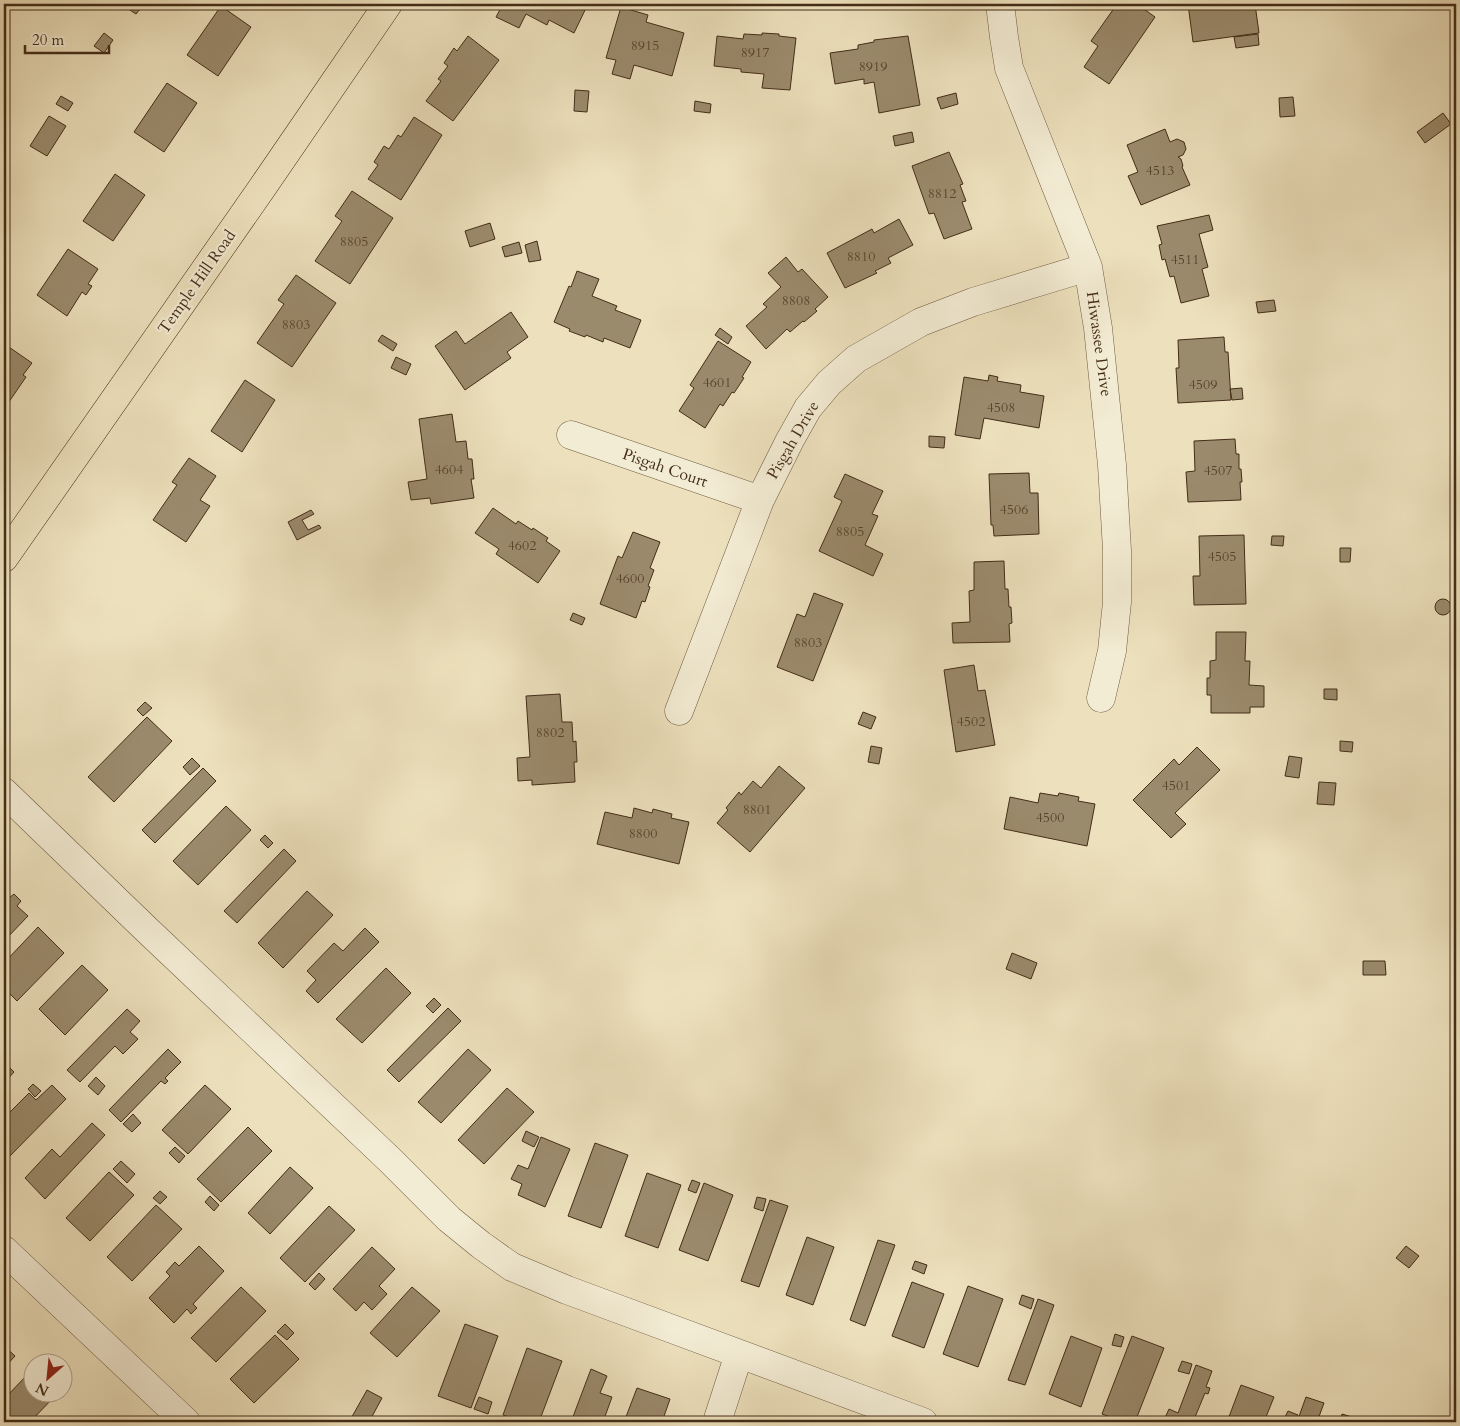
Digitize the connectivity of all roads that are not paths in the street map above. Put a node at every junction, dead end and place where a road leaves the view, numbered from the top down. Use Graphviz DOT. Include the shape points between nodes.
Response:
graph roads {
  1 [pos="388,4"];
  2 [pos="1000,4"];
  3 [pos="1088,267"];
  4 [pos="571,435"];
  5 [pos="760,500"];
  6 [pos="4,558"];
  7 [pos="1101,698"];
  8 [pos="679,711"];
  9 [pos="6,798"];
  10 [pos="4,1250"];
  11 [pos="739,1354"];
  12 [pos="186,1422"];
  13 [pos="717,1422"];
  14 [pos="923,1422"];
  1 -- 6 [label="main road, Temple Hill Road"];
  2 -- 3 [label="street, Hiwassee Drive" via="1009,68"];
  3 -- 5 [label="street, Pisgah Drive" via="964,305 921,322 856,359 808,408"];
  3 -- 7 [label="street, Hiwassee Drive" via="1106,399 1117,550 1117,602 1112,651"];
  4 -- 5 [label="street, Pisgah Court"];
  5 -- 8 [label="street, Pisgah Drive"];
  9 -- 11 [label="street" via="449,1219 481,1245 512,1267"];
  10 -- 12 [label="street"];
  11 -- 13 [label="street"];
  11 -- 14 [label="street"];
}
